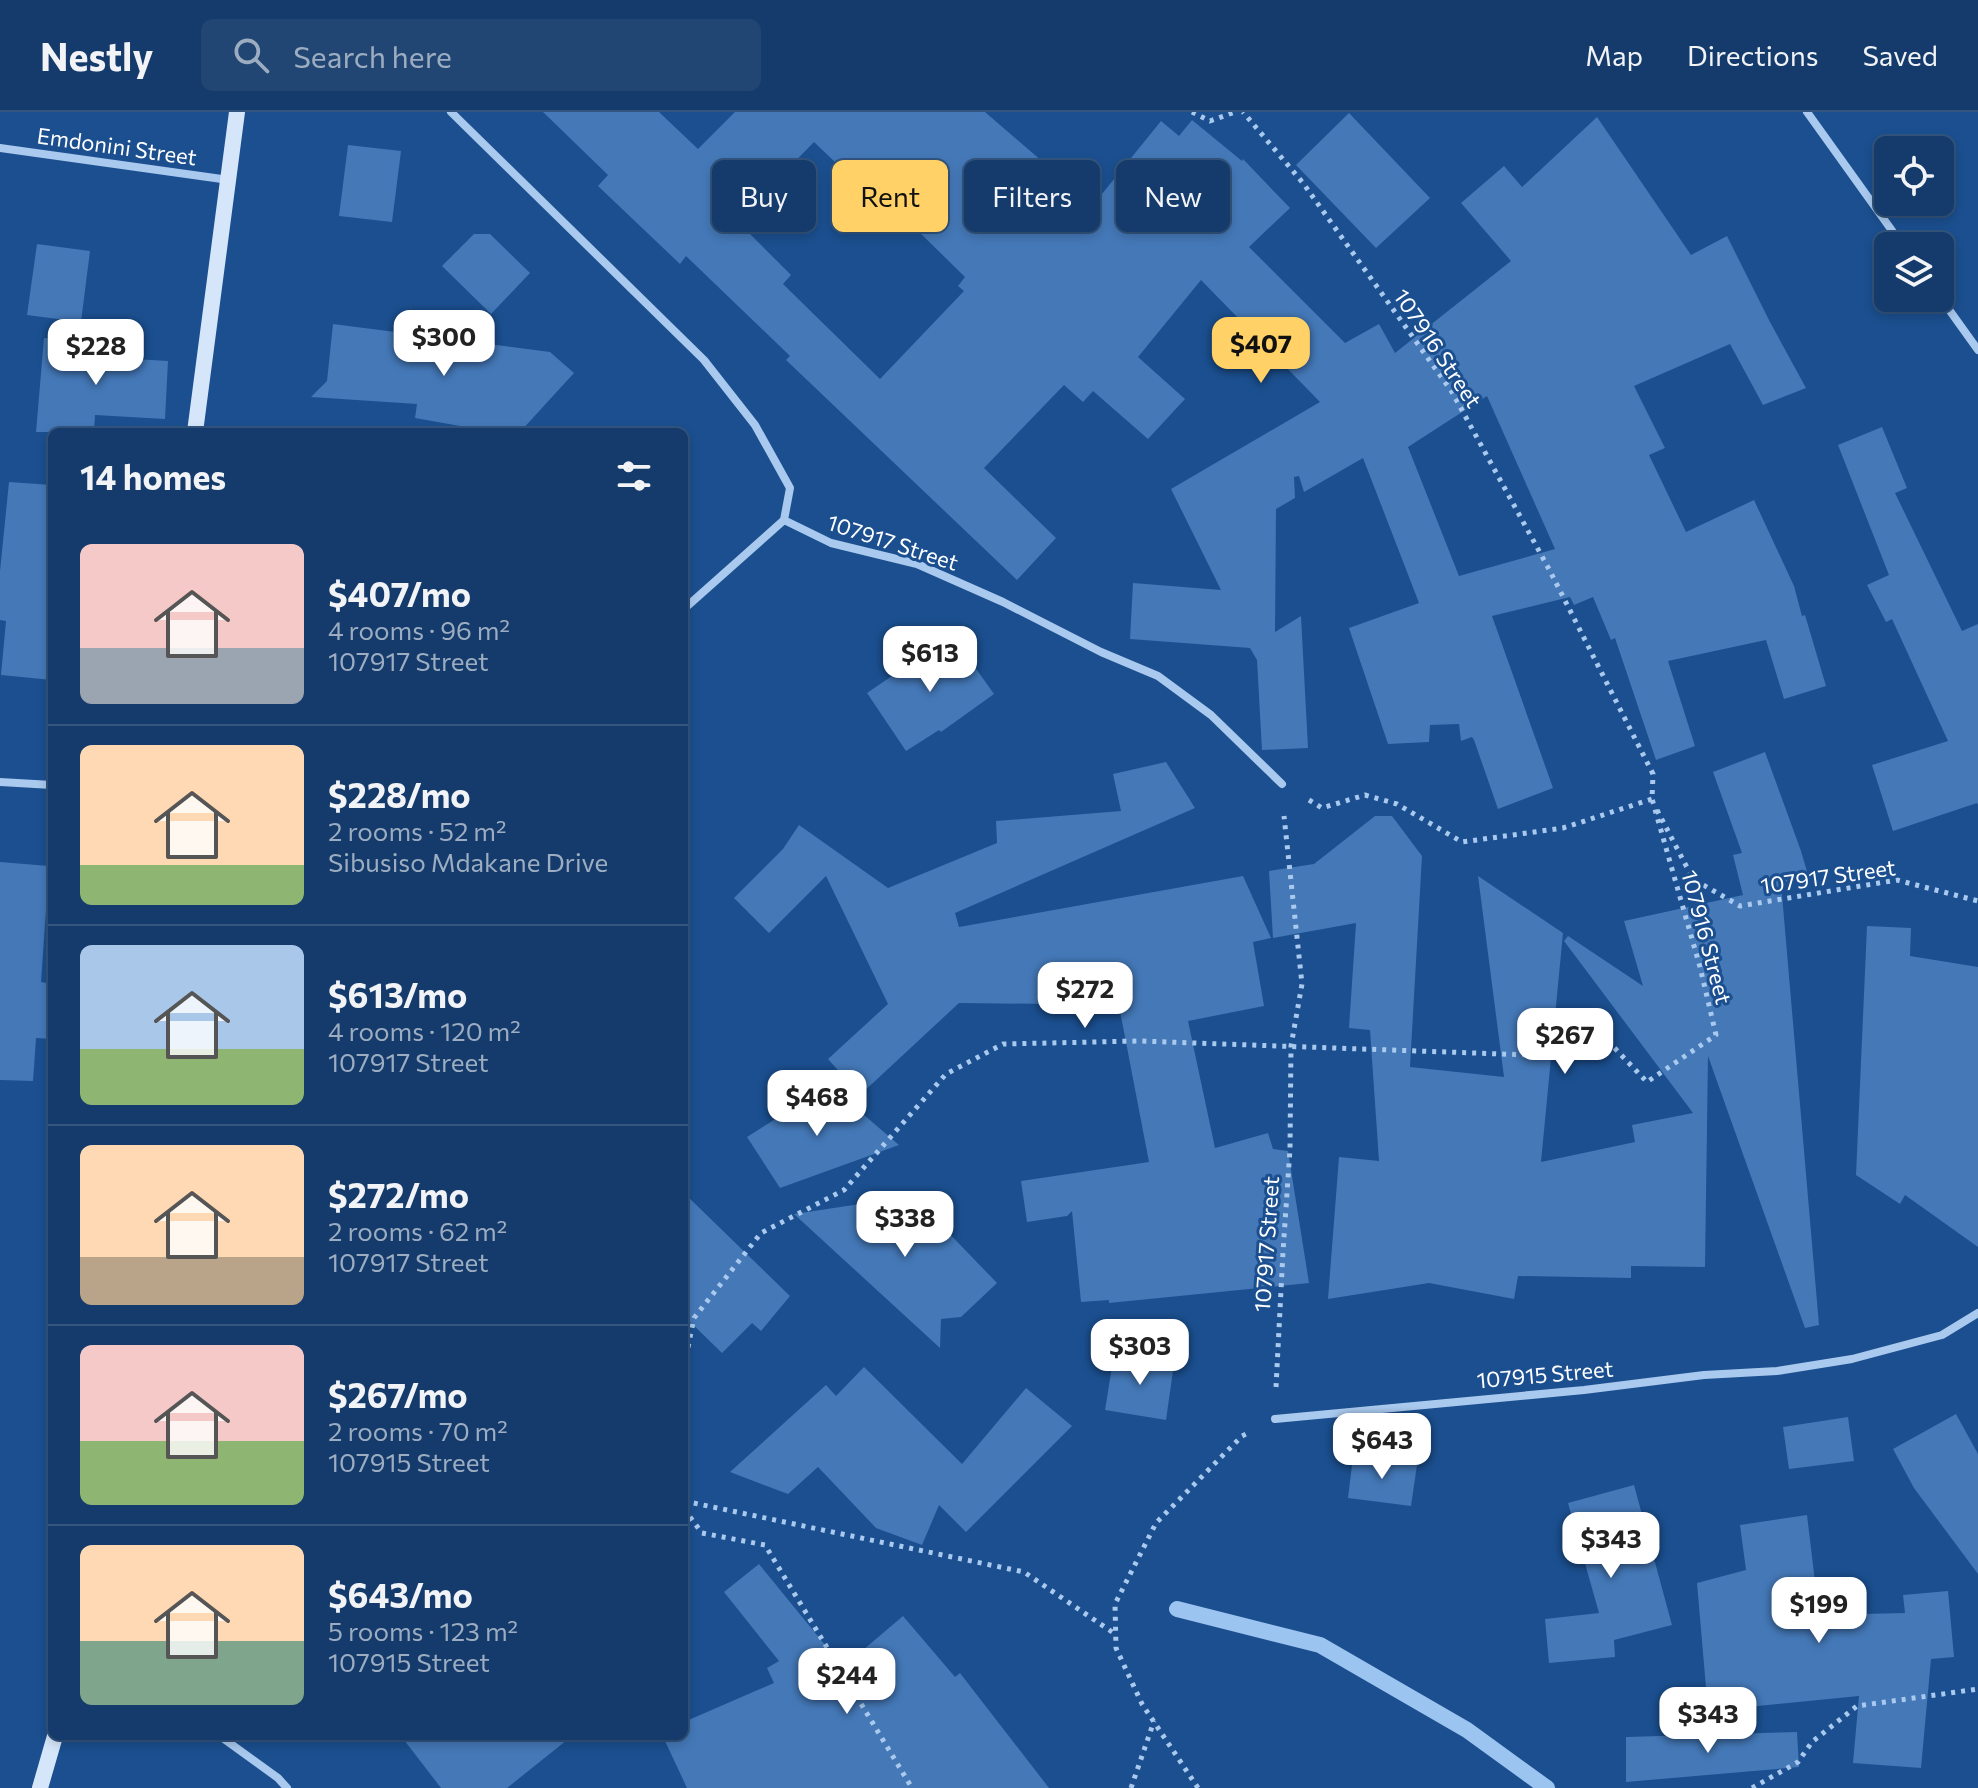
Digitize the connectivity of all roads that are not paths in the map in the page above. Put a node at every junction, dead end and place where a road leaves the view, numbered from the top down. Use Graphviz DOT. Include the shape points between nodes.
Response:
graph roads {
  1 [pos="237,112"];
  2 [pos="451,112"];
  3 [pos="1807,112"];
  4 [pos="0,148"];
  5 [pos="229,180"];
  6 [pos="1893,232"];
  7 [pos="1951,312"];
  8 [pos="1978,350"];
  9 [pos="196,428"];
  10 [pos="784,520"];
  11 [pos="688,605"];
  12 [pos="0,782"];
  13 [pos="1282,784"];
  14 [pos="48,785"];
  15 [pos="1978,1313"];
  16 [pos="1275,1419"];
  17 [pos="54,1740"];
  18 [pos="226,1740"];
  19 [pos="40,1788"];
  20 [pos="287,1788"];
  1 -- 5 [label="street"];
  2 -- 10 [label="street" via="704,360 755,425 790,488"];
  3 -- 6 [label="street"];
  4 -- 5 [label="street, Emdonini Street"];
  5 -- 9 [label="street"];
  7 -- 8 [label="street"];
  10 -- 11 [label="street"];
  10 -- 13 [label="street, 107917 Street" via="831,543 917,564 1158,676 1211,715"];
  12 -- 14 [label="street"];
  15 -- 16 [label="street, 107915 Street" via="1930,1339 1777,1371"];
  17 -- 19 [label="street"];
  18 -- 20 [label="street"];
}
